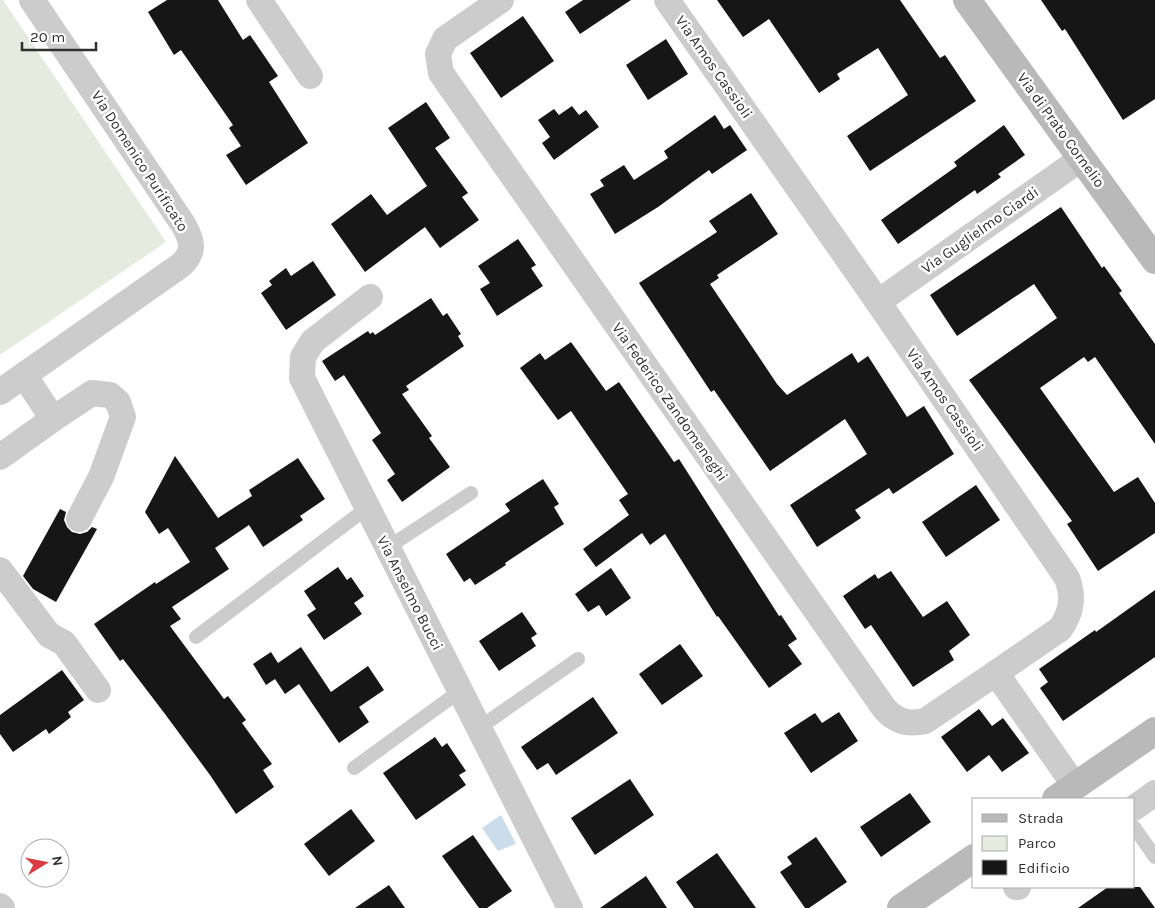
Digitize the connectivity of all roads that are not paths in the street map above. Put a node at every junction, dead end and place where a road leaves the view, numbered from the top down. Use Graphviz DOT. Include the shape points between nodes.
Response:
graph roads {
  1 [pos="32,0"];
  2 [pos="259,0"];
  3 [pos="501,0"];
  4 [pos="667,0"];
  5 [pos="967,0"];
  6 [pos="310,76"];
  7 [pos="1082,158"];
  8 [pos="1155,260"];
  9 [pos="370,297"];
  10 [pos="878,302"];
  11 [pos="24,375"];
  12 [pos="0,392"];
  13 [pos="52,419"];
  14 [pos="0,457"];
  15 [pos="471,493"];
  16 [pos="367,508"];
  17 [pos="79,519"];
  18 [pos="387,548"];
  19 [pos="0,570"];
  20 [pos="196,637"];
  21 [pos="578,659"];
  22 [pos="996,674"];
  23 [pos="98,690"];
  24 [pos="460,692"];
  25 [pos="479,728"];
  26 [pos="1155,731"];
  27 [pos="354,768"];
  28 [pos="1065,793"];
  29 [pos="1155,793"];
  30 [pos="1135,807"];
  31 [pos="1135,828"];
  32 [pos="1155,858"];
  33 [pos="972,859"];
  34 [pos="570,908"];
  35 [pos="901,908"];
  1 -- 11 [label="street, Via Domenico Purificato" via="171,205 188,234 191,251 181,265"];
  2 -- 6 [label="street"];
  3 -- 22 [label="street, Via Federico Zandomeneghi" via="445,39 438,54 441,73 884,708 898,720 925,721"];
  4 -- 10 [label="street, Via Amos Cassioli"];
  5 -- 7 [label="street, Via di Prato Cornelio"];
  7 -- 8 [label="street, Via di Prato Cornelio"];
  7 -- 10 [label="street, Via Guglielmo Ciardi"];
  9 -- 16 [label="street, Via Anselmo Bucci" via="313,341 303,357 302,367 302,378"];
  10 -- 22 [label="street, Via Amos Cassioli" via="1070,586 1069,613 1060,629"];
  11 -- 12 [label="street, Via Domenico Purificato"];
  11 -- 13 [label="street"];
  13 -- 14 [label="street"];
  13 -- 17 [label="street" via="92,392 110,394 118,402 123,417 101,477"];
  15 -- 18 [label="lane"];
  16 -- 18 [label="street, Via Anselmo Bucci"];
  16 -- 20 [label="lane"];
  18 -- 24 [label="street, Via Anselmo Bucci"];
  19 -- 23 [label="street" via="49,636 64,644"];
  21 -- 25 [label="lane"];
  22 -- 28 [label="street"];
  24 -- 25 [label="street, Via Anselmo Bucci"];
  24 -- 27 [label="lane"];
  25 -- 34 [label="street, Via Anselmo Bucci"];
  26 -- 28 [label="street"];
  29 -- 30 [label="street"];
  31 -- 32 [label="lane"];
  33 -- 35 [label="street"];
}
